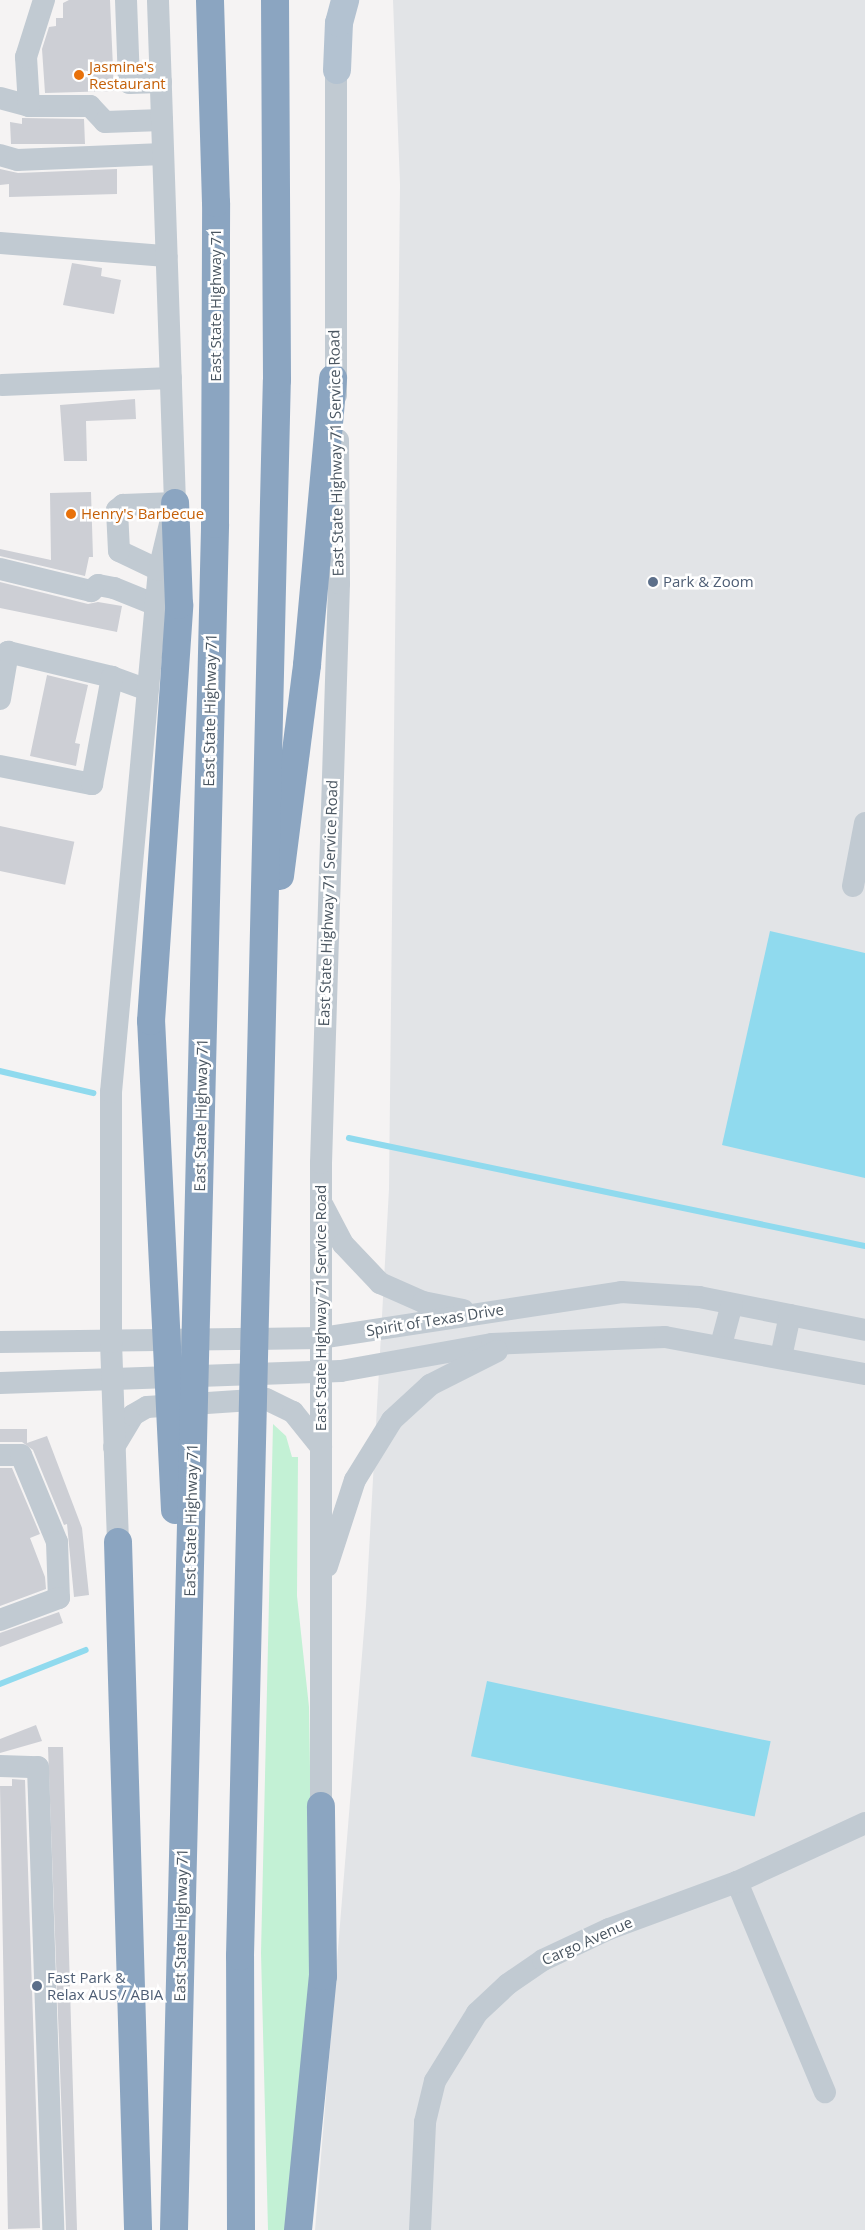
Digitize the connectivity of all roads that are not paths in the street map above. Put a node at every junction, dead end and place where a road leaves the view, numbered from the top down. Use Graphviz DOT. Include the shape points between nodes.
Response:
graph roads {
  1 [pos="44,0"];
  2 [pos="126,0"];
  3 [pos="158,0"];
  4 [pos="210,0"];
  5 [pos="227,0"];
  6 [pos="255,0"];
  7 [pos="274,0"];
  8 [pos="334,0"];
  9 [pos="345,0"];
  10 [pos="337,70"];
  11 [pos="161,82"];
  12 [pos="0,98"];
  13 [pos="29,106"];
  14 [pos="162,120"];
  15 [pos="163,154"];
  16 [pos="0,155"];
  17 [pos="0,243"];
  18 [pos="216,245"];
  19 [pos="166,256"];
  20 [pos="171,378"];
  21 [pos="333,378"];
  22 [pos="2,385"];
  23 [pos="175,503"];
  24 [pos="0,569"];
  25 [pos="159,570"];
  26 [pos="156,605"];
  27 [pos="272,641"];
  28 [pos="112,677"];
  29 [pos="148,690"];
  30 [pos="0,699"];
  31 [pos="0,766"];
  32 [pos="865,823"];
  33 [pos="854,886"];
  34 [pos="266,915"];
  35 [pos="321,1202"];
  36 [pos="732,1304"];
  37 [pos="479,1313"];
  38 [pos="790,1315"];
  39 [pos="865,1330"];
  40 [pos="321,1338"];
  41 [pos="0,1342"];
  42 [pos="111,1342"];
  43 [pos="510,1345"];
  44 [pos="721,1345"];
  45 [pos="781,1357"];
  46 [pos="321,1372"];
  47 [pos="865,1374"];
  48 [pos="112,1380"];
  49 [pos="0,1383"];
  50 [pos="114,1447"];
  51 [pos="321,1447"];
  52 [pos="182,1449"];
  53 [pos="0,1455"];
  54 [pos="118,1542"];
  55 [pos="320,1581"];
  56 [pos="0,1620"];
  57 [pos="0,1766"];
  58 [pos="321,1806"];
  59 [pos="865,1823"];
  60 [pos="736,1882"];
  61 [pos="825,2092"];
  62 [pos="53,2230"];
  63 [pos="138,2230"];
  64 [pos="174,2230"];
  65 [pos="241,2230"];
  66 [pos="298,2230"];
  67 [pos="420,2230"];
  1 -- 13 [label="street" via="26,57"];
  2 -- 11 [label="street" via="129,82"];
  3 -- 11 [label="street"];
  4 -- 18 [label="highway, East State Highway 71"];
  5 -- 18 [label="highway" via="232,205"];
  6 -- 27 [label="highway" via="259,125 259,524"];
  7 -- 27 [label="highway" via="278,380"];
  8 -- 10 [label="street, East State Highway 71 Service Road"];
  9 -- 10 [label="main road" via="339,23"];
  10 -- 21 [label="street, East State Highway 71 Service Road"];
  11 -- 14 [label="street"];
  12 -- 13 [label="street"];
  13 -- 14 [label="street" via="90,106 105,122"];
  14 -- 15 [label="street"];
  15 -- 16 [label="street" via="17,160"];
  15 -- 19 [label="street"];
  17 -- 19 [label="street"];
  18 -- 52 [label="highway, East State Highway 71" via="215,524 197,1293"];
  19 -- 20 [label="street"];
  20 -- 22 [label="street"];
  20 -- 23 [label="street"];
  21 -- 34 [label="highway" via="317,569 287,838 282,871"];
  21 -- 35 [label="street, East State Highway 71 Service Road" via="338,425 339,583 326,920"];
  23 -- 25 [label="street" via="165,534"];
  23 -- 25 [label="street" via="118,506 118,549"];
  23 -- 52 [label="highway" via="179,605 151,1021 166,1294"];
  24 -- 26 [label="street" via="91,590 98,584"];
  25 -- 26 [label="street"];
  26 -- 29 [label="street"];
  27 -- 34 [label="highway"];
  28 -- 29 [label="street"];
  28 -- 30 [label="street" via="8,652"];
  28 -- 31 [label="street" via="92,784"];
  29 -- 42 [label="street" via="112,1068"];
  32 -- 33 [label="street"];
  34 -- 65 [label="highway" via="240,1956"];
  35 -- 37 [label="street" via="343,1244 380,1283 423,1302"];
  35 -- 40 [label="street, East State Highway 71 Service Road"];
  36 -- 37 [label="street, Spirit of Texas Drive" via="699,1297 622,1292"];
  36 -- 38 [label="street, Spirit of Texas Drive"];
  36 -- 44 [label="street"];
  37 -- 40 [label="street, Spirit of Texas Drive"];
  38 -- 39 [label="street, Spirit of Texas Drive"];
  38 -- 45 [label="street"];
  40 -- 42 [label="street, Spirit of Texas Drive"];
  40 -- 46 [label="street, East State Highway 71 Service Road"];
  41 -- 42 [label="street, Spirit of Texas Drive"];
  42 -- 48 [label="street"];
  43 -- 44 [label="street, Spirit of Texas Drive" via="666,1337"];
  43 -- 46 [label="street, Spirit of Texas Drive" via="473,1347"];
  43 -- 55 [label="street" via="430,1385 392,1420 355,1480"];
  44 -- 45 [label="street, Spirit of Texas Drive"];
  45 -- 47 [label="street, Spirit of Texas Drive"];
  46 -- 48 [label="street, Spirit of Texas Drive"];
  46 -- 51 [label="street, East State Highway 71 Service Road"];
  48 -- 49 [label="street, Spirit of Texas Drive"];
  48 -- 50 [label="street"];
  50 -- 51 [label="street" via="133,1415 147,1407 266,1399 293,1412"];
  50 -- 54 [label="street"];
  51 -- 55 [label="street, East State Highway 71 Service Road"];
  52 -- 64 [label="highway, East State Highway 71" via="188,1640"];
  53 -- 56 [label="street" via="21,1455 24,1462 57,1542 59,1598"];
  54 -- 63 [label="highway"];
  55 -- 58 [label="street, East State Highway 71 Service Road"];
  57 -- 62 [label="street" via="38,1767"];
  58 -- 66 [label="highway" via="323,1976"];
  59 -- 60 [label="street, Cargo Avenue"];
  60 -- 61 [label="street"];
  60 -- 67 [label="street, Cargo Avenue" via="609,1929 543,1960 477,2013 435,2081 425,2122"];
}
